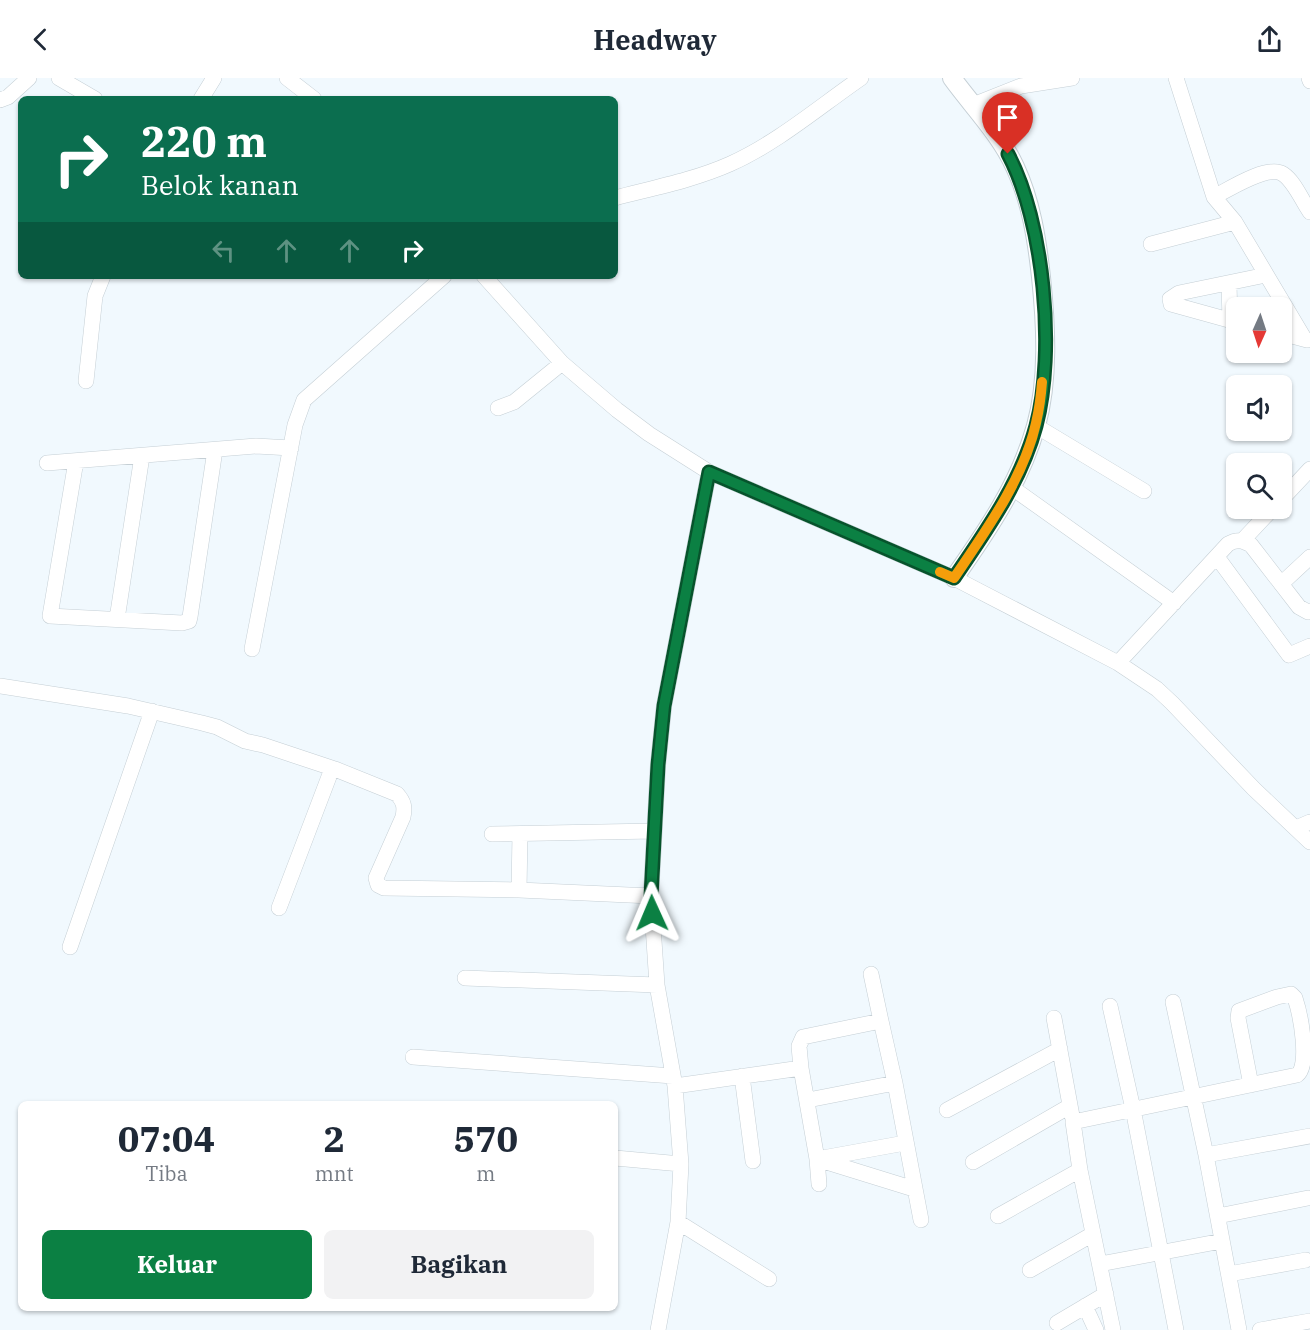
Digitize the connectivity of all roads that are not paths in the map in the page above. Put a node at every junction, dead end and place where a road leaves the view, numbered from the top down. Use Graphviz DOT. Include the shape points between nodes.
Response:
graph roads {
  1 [pos="28,78"];
  2 [pos="59,78"];
  3 [pos="214,78"];
  4 [pos="287,78"];
  5 [pos="861,78"];
  6 [pos="952,78"];
  7 [pos="1072,78"];
  8 [pos="1176,78"];
  9 [pos="90,96"];
  10 [pos="203,96"];
  11 [pos="310,96"];
  12 [pos="0,100"];
  13 [pos="973,105"];
  14 [pos="618,197"];
  15 [pos="1214,197"];
  16 [pos="1310,212"];
  17 [pos="1235,222"];
  18 [pos="1151,244"];
  19 [pos="1266,275"];
  20 [pos="102,279"];
  21 [pos="441,279"];
  22 [pos="487,279"];
  23 [pos="1228,284"];
  24 [pos="1230,297"];
  25 [pos="1226,319"];
  26 [pos="1292,336"];
  27 [pos="1307,341"];
  28 [pos="562,363"];
  29 [pos="86,381"];
  30 [pos="498,408"];
  31 [pos="1036,426"];
  32 [pos="291,448"];
  33 [pos="215,450"];
  34 [pos="142,456"];
  35 [pos="76,461"];
  36 [pos="47,463"];
  37 [pos="1310,469"];
  38 [pos="709,472"];
  39 [pos="1011,487"];
  40 [pos="1292,488"];
  41 [pos="1144,491"];
  42 [pos="1263,519"];
  43 [pos="1243,540"];
  44 [pos="1216,556"];
  45 [pos="1310,557"];
  46 [pos="954,578"];
  47 [pos="1281,584"];
  48 [pos="1174,603"];
  49 [pos="1310,611"];
  50 [pos="117,619"];
  51 [pos="1310,646"];
  52 [pos="252,649"];
  53 [pos="1118,663"];
  54 [pos="0,686"];
  55 [pos="152,711"];
  56 [pos="335,769"];
  57 [pos="1303,825"];
  58 [pos="654,831"];
  59 [pos="492,834"];
  60 [pos="520,834"];
  61 [pos="1310,842"];
  62 [pos="519,890"];
  63 [pos="651,896"];
  64 [pos="279,908"];
  65 [pos="70,947"];
  66 [pos="871,974"];
  67 [pos="465,978"];
  68 [pos="657,985"];
  69 [pos="1173,1002"];
  70 [pos="1110,1006"];
  71 [pos="1054,1018"];
  72 [pos="881,1021"];
  73 [pos="1307,1028"];
  74 [pos="1060,1049"];
  75 [pos="413,1057"];
  76 [pos="801,1068"];
  77 [pos="742,1076"];
  78 [pos="674,1081"];
  79 [pos="895,1083"];
  80 [pos="1251,1084"];
  81 [pos="1194,1096"];
  82 [pos="808,1100"];
  83 [pos="1070,1106"];
  84 [pos="1133,1109"];
  85 [pos="947,1110"];
  86 [pos="1073,1122"];
  87 [pos="1310,1136"];
  88 [pos="905,1143"];
  89 [pos="1206,1155"];
  90 [pos="618,1158"];
  91 [pos="817,1159"];
  92 [pos="753,1161"];
  93 [pos="973,1162"];
  94 [pos="681,1164"];
  95 [pos="1080,1170"];
  96 [pos="819,1184"];
  97 [pos="914,1189"];
  98 [pos="1308,1198"];
  99 [pos="998,1216"];
  100 [pos="1218,1216"];
  101 [pos="921,1220"];
  102 [pos="678,1222"];
  103 [pos="1093,1234"];
  104 [pos="1222,1240"];
  105 [pos="1161,1252"];
  106 [pos="1306,1260"];
  107 [pos="1100,1264"];
  108 [pos="1030,1270"];
  109 [pos="1228,1274"];
  110 [pos="769,1279"];
  111 [pos="1106,1294"];
  112 [pos="1085,1306"];
  113 [pos="1310,1321"];
  114 [pos="1057,1323"];
  115 [pos="1271,1329"];
  116 [pos="658,1330"];
  117 [pos="1096,1330"];
  118 [pos="1113,1330"];
  119 [pos="1176,1330"];
  120 [pos="1239,1330"];
  1 -- 12 [label="street"];
  2 -- 9 [label="street"];
  3 -- 10 [label="street"];
  4 -- 11 [label="street"];
  5 -- 14 [label="street" via="728,165"];
  6 -- 13 [label="street"];
  7 -- 13 [label="street" via="1021,86"];
  8 -- 15 [label="street"];
  13 -- 31 [label="street" via="1015,166 1033,227 1044,312 1043,375"];
  15 -- 16 [label="street" via="1275,171 1287,178"];
  15 -- 17 [label="street"];
  17 -- 18 [label="street"];
  17 -- 19 [label="street"];
  19 -- 23 [label="street"];
  19 -- 27 [label="street"];
  20 -- 29 [label="street" via="94,296"];
  21 -- 32 [label="street" via="304,400"];
  22 -- 28 [label="street"];
  23 -- 24 [label="street"];
  23 -- 25 [label="street" via="1179,293 1169,302"];
  26 -- 27 [label="street"];
  28 -- 30 [label="street" via="514,402"];
  28 -- 38 [label="street" via="649,434"];
  31 -- 39 [label="street"];
  31 -- 41 [label="street"];
  32 -- 33 [label="street"];
  32 -- 52 [label="street"];
  33 -- 34 [label="street"];
  33 -- 50 [label="street" via="189,621"];
  34 -- 35 [label="street"];
  34 -- 50 [label="street"];
  35 -- 36 [label="street"];
  35 -- 50 [label="street" via="50,616"];
  37 -- 40 [label="street"];
  38 -- 46 [label="street"];
  38 -- 58 [label="street" via="664,706"];
  39 -- 46 [label="street"];
  39 -- 48 [label="street"];
  42 -- 43 [label="street"];
  43 -- 44 [label="street" via="1228,544"];
  43 -- 47 [label="street"];
  44 -- 48 [label="street"];
  44 -- 51 [label="street" via="1289,654"];
  45 -- 47 [label="street"];
  46 -- 53 [label="street"];
  47 -- 49 [label="street" via="1299,607"];
  48 -- 53 [label="street"];
  53 -- 57 [label="street" via="1165,696 1254,789"];
  54 -- 55 [label="street"];
  55 -- 56 [label="street" via="217,727 245,741"];
  55 -- 65 [label="street"];
  56 -- 62 [label="street" via="397,794 402,801 403,817 376,878 381,887"];
  56 -- 64 [label="street"];
  57 -- 61 [label="street"];
  58 -- 60 [label="street"];
  58 -- 63 [label="street"];
  59 -- 60 [label="street"];
  60 -- 62 [label="street"];
  62 -- 63 [label="street"];
  63 -- 68 [label="street"];
  66 -- 72 [label="street"];
  67 -- 68 [label="street"];
  68 -- 78 [label="street"];
  69 -- 81 [label="street"];
  70 -- 84 [label="street"];
  71 -- 74 [label="street"];
  72 -- 76 [label="street" via="803,1037 799,1046"];
  72 -- 79 [label="street"];
  73 -- 80 [label="street" via="1305,1070"];
  73 -- 80 [label="street" via="1292,994 1241,1009 1238,1018"];
  74 -- 83 [label="street"];
  74 -- 85 [label="street"];
  75 -- 78 [label="street"];
  76 -- 77 [label="street"];
  76 -- 82 [label="street"];
  77 -- 78 [label="street"];
  77 -- 92 [label="street"];
  78 -- 94 [label="street"];
  79 -- 82 [label="street"];
  79 -- 88 [label="street"];
  80 -- 81 [label="street"];
  81 -- 84 [label="street"];
  81 -- 89 [label="street"];
  82 -- 91 [label="street"];
  83 -- 86 [label="street"];
  83 -- 93 [label="street"];
  84 -- 86 [label="street"];
  84 -- 105 [label="street"];
  86 -- 95 [label="street"];
  87 -- 89 [label="street"];
  88 -- 91 [label="street"];
  88 -- 97 [label="street"];
  89 -- 100 [label="street"];
  90 -- 94 [label="street"];
  91 -- 96 [label="street"];
  91 -- 97 [label="street"];
  94 -- 102 [label="street"];
  95 -- 99 [label="street"];
  95 -- 103 [label="street"];
  97 -- 101 [label="street"];
  98 -- 100 [label="street"];
  100 -- 104 [label="street"];
  102 -- 110 [label="street"];
  102 -- 116 [label="street"];
  103 -- 107 [label="street"];
  103 -- 108 [label="street"];
  104 -- 105 [label="street"];
  104 -- 109 [label="street"];
  105 -- 107 [label="street"];
  105 -- 119 [label="street"];
  106 -- 109 [label="street"];
  107 -- 111 [label="street"];
  109 -- 120 [label="street"];
  111 -- 112 [label="street"];
  111 -- 118 [label="street"];
  112 -- 114 [label="street"];
  112 -- 117 [label="street"];
  113 -- 115 [label="street"];
}
